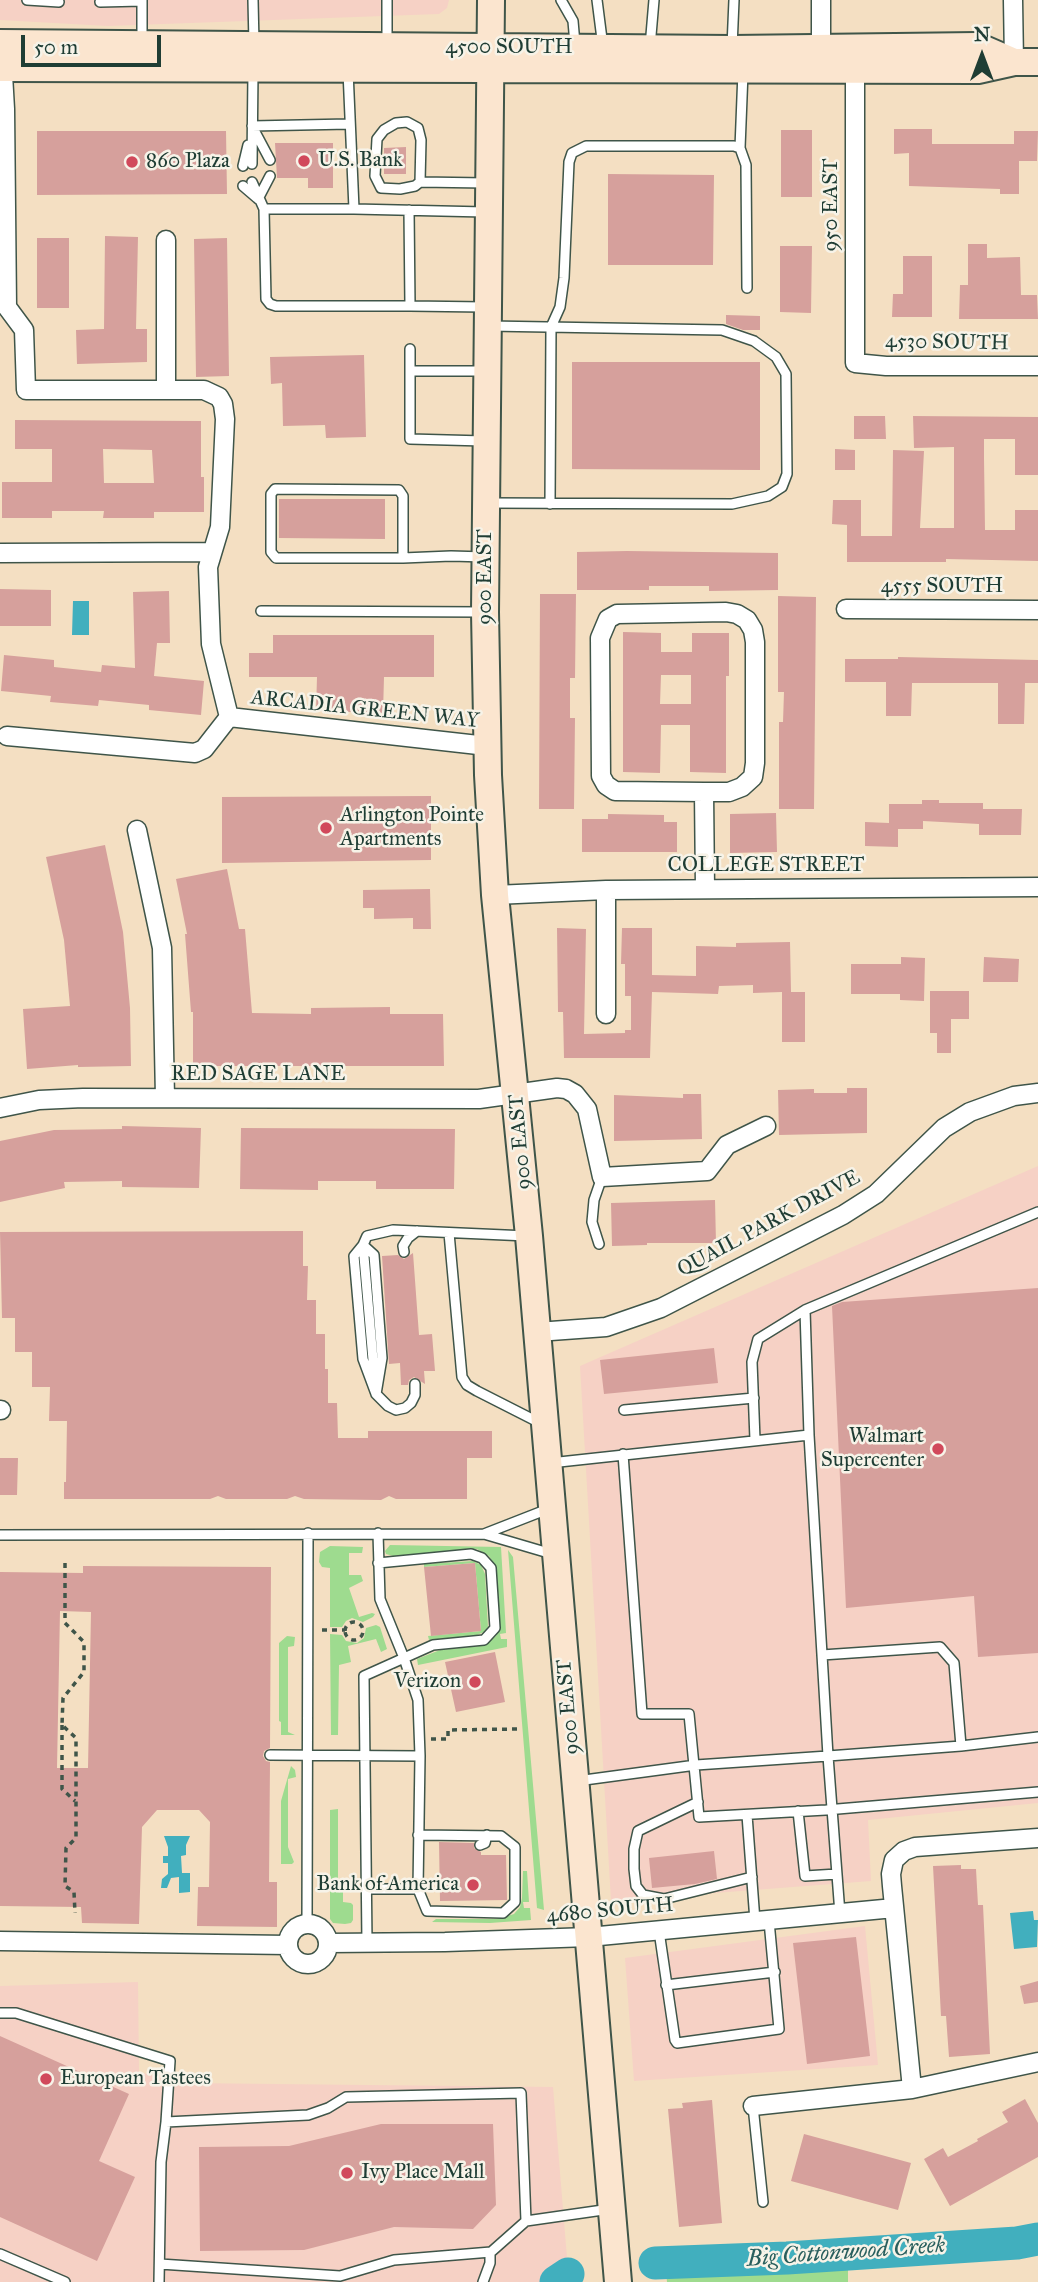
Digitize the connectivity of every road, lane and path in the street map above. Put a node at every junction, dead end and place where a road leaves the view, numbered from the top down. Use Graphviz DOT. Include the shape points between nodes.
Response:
graph roads {
  1 [pos="27,0"];
  2 [pos="253,0"];
  3 [pos="387,0"];
  4 [pos="491,0"];
  5 [pos="597,0"];
  6 [pos="654,0"];
  7 [pos="734,0"];
  8 [pos="821,0"];
  9 [pos="1013,0"];
  10 [pos="142,1"];
  11 [pos="561,1"];
  12 [pos="59,2"];
  13 [pos="100,2"];
  14 [pos="142,45"];
  15 [pos="387,47"];
  16 [pos="821,47"];
  17 [pos="576,48"];
  18 [pos="1,56"];
  19 [pos="739,56"];
  20 [pos="254,57"];
  21 [pos="348,57"];
  22 [pos="489,58"];
  23 [pos="855,58"];
  24 [pos="603,59"];
  25 [pos="649,59"];
  26 [pos="1026,62"];
  27 [pos="349,124"];
  28 [pos="252,126"];
  29 [pos="740,148"];
  30 [pos="267,161"];
  31 [pos="247,165"];
  32 [pos="267,177"];
  33 [pos="420,182"];
  34 [pos="488,183"];
  35 [pos="247,184"];
  36 [pos="258,199"];
  37 [pos="264,209"];
  38 [pos="354,209"];
  39 [pos="409,210"];
  40 [pos="487,212"];
  41 [pos="166,240"];
  42 [pos="747,288"];
  43 [pos="3,296"];
  44 [pos="410,306"];
  45 [pos="487,316"];
  46 [pos="551,327"];
  47 [pos="410,349"];
  48 [pos="855,363"];
  49 [pos="1038,366"];
  50 [pos="410,371"];
  51 [pos="487,371"];
  52 [pos="166,390"];
  53 [pos="487,441"];
  54 [pos="486,503"];
  55 [pos="550,504"];
  56 [pos="211,552"];
  57 [pos="0,553"];
  58 [pos="486,557"];
  59 [pos="403,558"];
  60 [pos="846,610"];
  61 [pos="1038,610"];
  62 [pos="261,611"];
  63 [pos="485,612"];
  64 [pos="229,717"];
  65 [pos="7,736"];
  66 [pos="487,746"];
  67 [pos="704,792"];
  68 [pos="138,830"];
  69 [pos="1038,887"];
  70 [pos="705,889"];
  71 [pos="606,890"];
  72 [pos="495,895"];
  73 [pos="606,1014"];
  74 [pos="516,1093"];
  75 [pos="1038,1094"];
  76 [pos="165,1098"];
  77 [pos="0,1108"];
  78 [pos="766,1126"];
  79 [pos="602,1177"];
  80 [pos="1038,1212"];
  81 [pos="417,1231"];
  82 [pos="449,1233"];
  83 [pos="529,1236"];
  84 [pos="599,1244"];
  85 [pos="404,1252"];
  86 [pos="805,1310"];
  87 [pos="537,1332"];
  88 [pos="415,1384"];
  89 [pos="754,1398"];
  90 [pos="624,1410"];
  91 [pos="545,1426"];
  92 [pos="809,1435"];
  93 [pos="755,1440"];
  94 [pos="623,1454"];
  95 [pos="548,1464"];
  96 [pos="552,1508"];
  97 [pos="308,1533"];
  98 [pos="378,1533"];
  99 [pos="484,1534"];
  100 [pos="0,1535"];
  101 [pos="556,1556"];
  102 [pos="65,1563"];
  103 [pos="378,1563"];
  104 [pos="369,1622"];
  105 [pos="361,1625"];
  106 [pos="320,1630"];
  107 [pos="345,1630"];
  108 [pos="822,1655"];
  109 [pos="404,1658"];
  110 [pos="62,1725"];
  111 [pos="518,1729"];
  112 [pos="1038,1737"];
  113 [pos="429,1739"];
  114 [pos="961,1746"];
  115 [pos="308,1754"];
  116 [pos="270,1755"];
  117 [pos="364,1755"];
  118 [pos="420,1756"];
  119 [pos="828,1756"];
  120 [pos="696,1765"];
  121 [pos="575,1781"];
  122 [pos="1038,1792"];
  123 [pos="76,1802"];
  124 [pos="698,1802"];
  125 [pos="832,1809"];
  126 [pos="798,1811"];
  127 [pos="747,1815"];
  128 [pos="421,1835"];
  129 [pos="487,1835"];
  130 [pos="1038,1838"];
  131 [pos="480,1845"];
  132 [pos="433,1846"];
  133 [pos="837,1874"];
  134 [pos="752,1877"];
  135 [pos="366,1889"];
  136 [pos="418,1889"];
  137 [pos="894,1908"];
  138 [pos="75,1913"];
  139 [pos="841,1914"];
  140 [pos="762,1921"];
  141 [pos="307,1924"];
  142 [pos="659,1931"];
  143 [pos="589,1937"];
  144 [pos="0,1941"];
  145 [pos="328,1943"];
  146 [pos="366,1943"];
  147 [pos="288,1945"];
  148 [pos="775,1972"];
  149 [pos="666,1985"];
  150 [pos="0,2012"];
  151 [pos="1038,2062"];
  152 [pos="912,2089"];
  153 [pos="753,2106"];
  154 [pos="166,2122"];
  155 [pos="763,2202"];
  156 [pos="611,2209"];
  157 [pos="526,2221"];
  158 [pos="490,2252"];
  159 [pos="0,2254"];
  160 [pos="160,2264"];
  161 [pos="65,2282"];
  162 [pos="159,2282"];
  163 [pos="483,2282"];
  164 [pos="618,2282"];
  1 -- 12 [label="lane"];
  2 -- 20 [label="lane"];
  3 -- 15 [label="lane"];
  4 -- 22 [label="main road, 900 EAST"];
  5 -- 24 [label="lane"];
  6 -- 25 [label="lane"];
  7 -- 19 [label="lane"];
  8 -- 16 [label="street"];
  9 -- 26 [label="street"];
  10 -- 13 [label="lane"];
  10 -- 14 [label="lane"];
  11 -- 17 [label="lane" via="573,21"];
  14 -- 18 [label="main road, 4500 SOUTH"];
  14 -- 20 [label="main road, 4500 SOUTH"];
  15 -- 21 [label="main road, 4500 SOUTH"];
  15 -- 22 [label="main road, 4500 SOUTH"];
  16 -- 19 [label="main road, 4500 SOUTH"];
  16 -- 23 [label="main road, 4500 SOUTH"];
  17 -- 22 [label="main road, 4500 SOUTH"];
  17 -- 24 [label="main road, 4500 SOUTH"];
  18 -- 20 [label="main road, 4500 SOUTH"];
  18 -- 43 [label="street, ARCADIA GREEN WAY" via="5,109"];
  19 -- 23 [label="main road, 4500 SOUTH"];
  19 -- 25 [label="main road, 4500 SOUTH"];
  19 -- 29 [label="lane"];
  20 -- 21 [label="main road, 4500 SOUTH"];
  20 -- 28 [label="lane"];
  21 -- 22 [label="main road, 4500 SOUTH"];
  21 -- 27 [label="lane"];
  22 -- 24 [label="main road, 4500 SOUTH"];
  22 -- 34 [label="main road, 900 EAST"];
  23 -- 26 [label="main road, 4500 SOUTH" via="978,70"];
  23 -- 48 [label="street, 950 EAST"];
  24 -- 25 [label="main road, 4500 SOUTH"];
  27 -- 28 [label="lane"];
  27 -- 38 [label="lane"];
  28 -- 30 [label="lane"];
  28 -- 31 [label="lane"];
  29 -- 42 [label="lane" via="746,165"];
  29 -- 46 [label="lane" via="586,146 572,153 564,278 560,307"];
  32 -- 36 [label="lane"];
  33 -- 33 [label="lane" via="418,128 396,123 377,139 375,176 380,188 400,190"];
  33 -- 34 [label="lane"];
  34 -- 40 [label="main road, 900 EAST"];
  35 -- 36 [label="lane"];
  36 -- 37 [label="lane"];
  37 -- 38 [label="lane"];
  37 -- 44 [label="lane" via="265,293 270,304"];
  38 -- 39 [label="lane"];
  39 -- 40 [label="lane"];
  39 -- 44 [label="lane"];
  40 -- 45 [label="main road, 900 EAST"];
  41 -- 52 [label="street"];
  43 -- 52 [label="street, ARCADIA GREEN WAY" via="24,330 26,390"];
  44 -- 45 [label="lane"];
  45 -- 46 [label="lane"];
  45 -- 51 [label="main road, 900 EAST"];
  46 -- 55 [label="lane"];
  46 -- 55 [label="lane" via="722,331 754,341 776,357 786,374 787,474 782,486 768,496 732,504"];
  47 -- 50 [label="lane"];
  48 -- 49 [label="street, 4530 SOUTH"];
  50 -- 51 [label="lane"];
  50 -- 53 [label="lane" via="410,439"];
  51 -- 53 [label="main road, 900 EAST"];
  52 -- 56 [label="street, ARCADIA GREEN WAY" via="204,390 223,404 220,527"];
  53 -- 54 [label="main road, 900 EAST"];
  54 -- 55 [label="lane"];
  54 -- 58 [label="main road, 900 EAST"];
  56 -- 57 [label="street"];
  56 -- 64 [label="street, ARCADIA GREEN WAY" via="211,644"];
  58 -- 59 [label="lane"];
  58 -- 63 [label="main road, 900 EAST"];
  59 -- 59 [label="lane" via="276,558 271,552 271,494 275,489 399,490 403,496"];
  60 -- 61 [label="street, 4555 SOUTH"];
  62 -- 63 [label="lane"];
  63 -- 66 [label="main road, 900 EAST"];
  64 -- 65 [label="street" via="204,749 195,753"];
  64 -- 66 [label="street, ARCADIA GREEN WAY"];
  66 -- 72 [label="main road, 900 EAST"];
  67 -- 67 [label="street" via="615,791 601,776 600,638 608,619 617,614 726,612 747,620 753,630 752,777 729,792"];
  67 -- 70 [label="street"];
  68 -- 76 [label="street" via="162,948"];
  69 -- 70 [label="street, COLLEGE STREET"];
  70 -- 71 [label="street, COLLEGE STREET"];
  71 -- 72 [label="street, COLLEGE STREET"];
  71 -- 73 [label="street"];
  72 -- 74 [label="main road, 900 EAST"];
  74 -- 76 [label="street, RED SAGE LANE" via="479,1099"];
  74 -- 79 [label="street, RED SAGE LANE" via="556,1088 575,1094 587,1109"];
  74 -- 83 [label="main road, 900 EAST"];
  75 -- 87 [label="street, QUAIL PARK DRIVE" via="1014,1096 970,1112 944,1128 876,1194 843,1215 661,1308 606,1327"];
  76 -- 77 [label="street, RED SAGE LANE" via="39,1100"];
  78 -- 79 [label="street" via="727,1145 707,1171"];
  79 -- 84 [label="lane" via="592,1222"];
  80 -- 86 [label="lane"];
  81 -- 82 [label="lane"];
  81 -- 85 [label="lane" via="403,1246"];
  81 -- 88 [label="lane" via="377,1232 367,1236 363,1245 376,1394 396,1410 405,1408 415,1395"];
  82 -- 83 [label="lane"];
  82 -- 91 [label="lane" via="463,1377 477,1391"];
  83 -- 87 [label="main road, 900 EAST"];
  86 -- 89 [label="lane" via="758,1339 752,1362"];
  86 -- 92 [label="lane"];
  87 -- 91 [label="main road, 900 EAST"];
  89 -- 90 [label="lane"];
  89 -- 93 [label="lane"];
  91 -- 95 [label="main road, 900 EAST"];
  92 -- 93 [label="lane"];
  92 -- 108 [label="lane"];
  93 -- 94 [label="lane"];
  94 -- 95 [label="lane"];
  94 -- 120 [label="lane" via="642,1714 689,1714"];
  95 -- 96 [label="main road, 900 EAST"];
  96 -- 99 [label="lane"];
  96 -- 101 [label="main road, 900 EAST"];
  97 -- 98 [label="lane"];
  97 -- 100 [label="lane"];
  97 -- 115 [label="lane"];
  98 -- 99 [label="lane"];
  98 -- 103 [label="lane"];
  99 -- 101 [label="lane"];
  101 -- 121 [label="main road, 900 EAST"];
  102 -- 110 [label="path" via="65,1623 83,1642 84,1672 63,1698"];
  103 -- 109 [label="lane" via="380,1599"];
  103 -- 109 [label="lane" via="471,1554 491,1568 495,1628 484,1640 433,1645"];
  104 -- 105 [label="path"];
  105 -- 107 [label="path" via="354,1622"];
  105 -- 107 [label="path" via="362,1634 355,1639"];
  106 -- 107 [label="path"];
  108 -- 114 [label="lane" via="940,1647 954,1663"];
  108 -- 119 [label="lane"];
  109 -- 117 [label="lane" via="364,1676"];
  109 -- 118 [label="lane" via="418,1700"];
  110 -- 123 [label="path" via="76,1738"];
  110 -- 123 [label="path" via="62,1789"];
  111 -- 113 [label="path" via="447,1730 447,1739"];
  112 -- 114 [label="lane"];
  114 -- 119 [label="lane"];
  115 -- 116 [label="lane"];
  115 -- 117 [label="lane"];
  115 -- 141 [label="lane"];
  117 -- 118 [label="lane"];
  117 -- 135 [label="lane"];
  118 -- 128 [label="lane"];
  119 -- 120 [label="lane"];
  119 -- 125 [label="lane"];
  120 -- 121 [label="lane"];
  120 -- 124 [label="lane"];
  121 -- 143 [label="main road, 900 EAST"];
  122 -- 125 [label="lane"];
  123 -- 138 [label="path" via="76,1838 66,1848 65,1886 74,1892"];
  124 -- 127 [label="lane" via="699,1817"];
  124 -- 134 [label="lane" via="638,1831 636,1886 643,1895 664,1899"];
  125 -- 126 [label="lane"];
  125 -- 133 [label="lane"];
  126 -- 127 [label="lane"];
  126 -- 133 [label="lane" via="805,1876"];
  127 -- 134 [label="lane"];
  128 -- 129 [label="lane"];
  128 -- 132 [label="lane"];
  128 -- 136 [label="lane"];
  129 -- 131 [label="lane"];
  129 -- 136 [label="lane" via="500,1836 515,1847 516,1902 503,1913 427,1911"];
  130 -- 137 [label="street" via="904,1851 894,1860 891,1874"];
  133 -- 139 [label="lane"];
  134 -- 140 [label="lane"];
  135 -- 136 [label="lane"];
  135 -- 146 [label="lane"];
  137 -- 139 [label="street, 4680 SOUTH"];
  137 -- 152 [label="street"];
  139 -- 140 [label="street, 4680 SOUTH"];
  140 -- 142 [label="street, 4680 SOUTH"];
  140 -- 148 [label="lane"];
  141 -- 145 [label="street" via="324,1931"];
  141 -- 147 [label="street" via="295,1928"];
  142 -- 143 [label="street, 4680 SOUTH"];
  142 -- 149 [label="lane"];
  143 -- 146 [label="street, 4680 SOUTH"];
  143 -- 156 [label="main road, 900 EAST"];
  144 -- 147 [label="street"];
  145 -- 146 [label="street, 4680 SOUTH"];
  145 -- 147 [label="street" via="319,1962 305,1964 293,1958"];
  148 -- 149 [label="lane"];
  148 -- 149 [label="lane" via="778,2030 677,2043"];
  150 -- 154 [label="lane" via="170,2061"];
  151 -- 152 [label="street"];
  152 -- 153 [label="street"];
  153 -- 155 [label="lane"];
  154 -- 157 [label="lane" via="308,2115 346,2097 521,2094"];
  154 -- 160 [label="lane"];
  156 -- 157 [label="lane"];
  156 -- 164 [label="main road, 900 EAST"];
  157 -- 158 [label="lane"];
  158 -- 160 [label="lane" via="394,2260 340,2276"];
  158 -- 163 [label="lane"];
  159 -- 161 [label="lane"];
  160 -- 162 [label="lane"];
}
